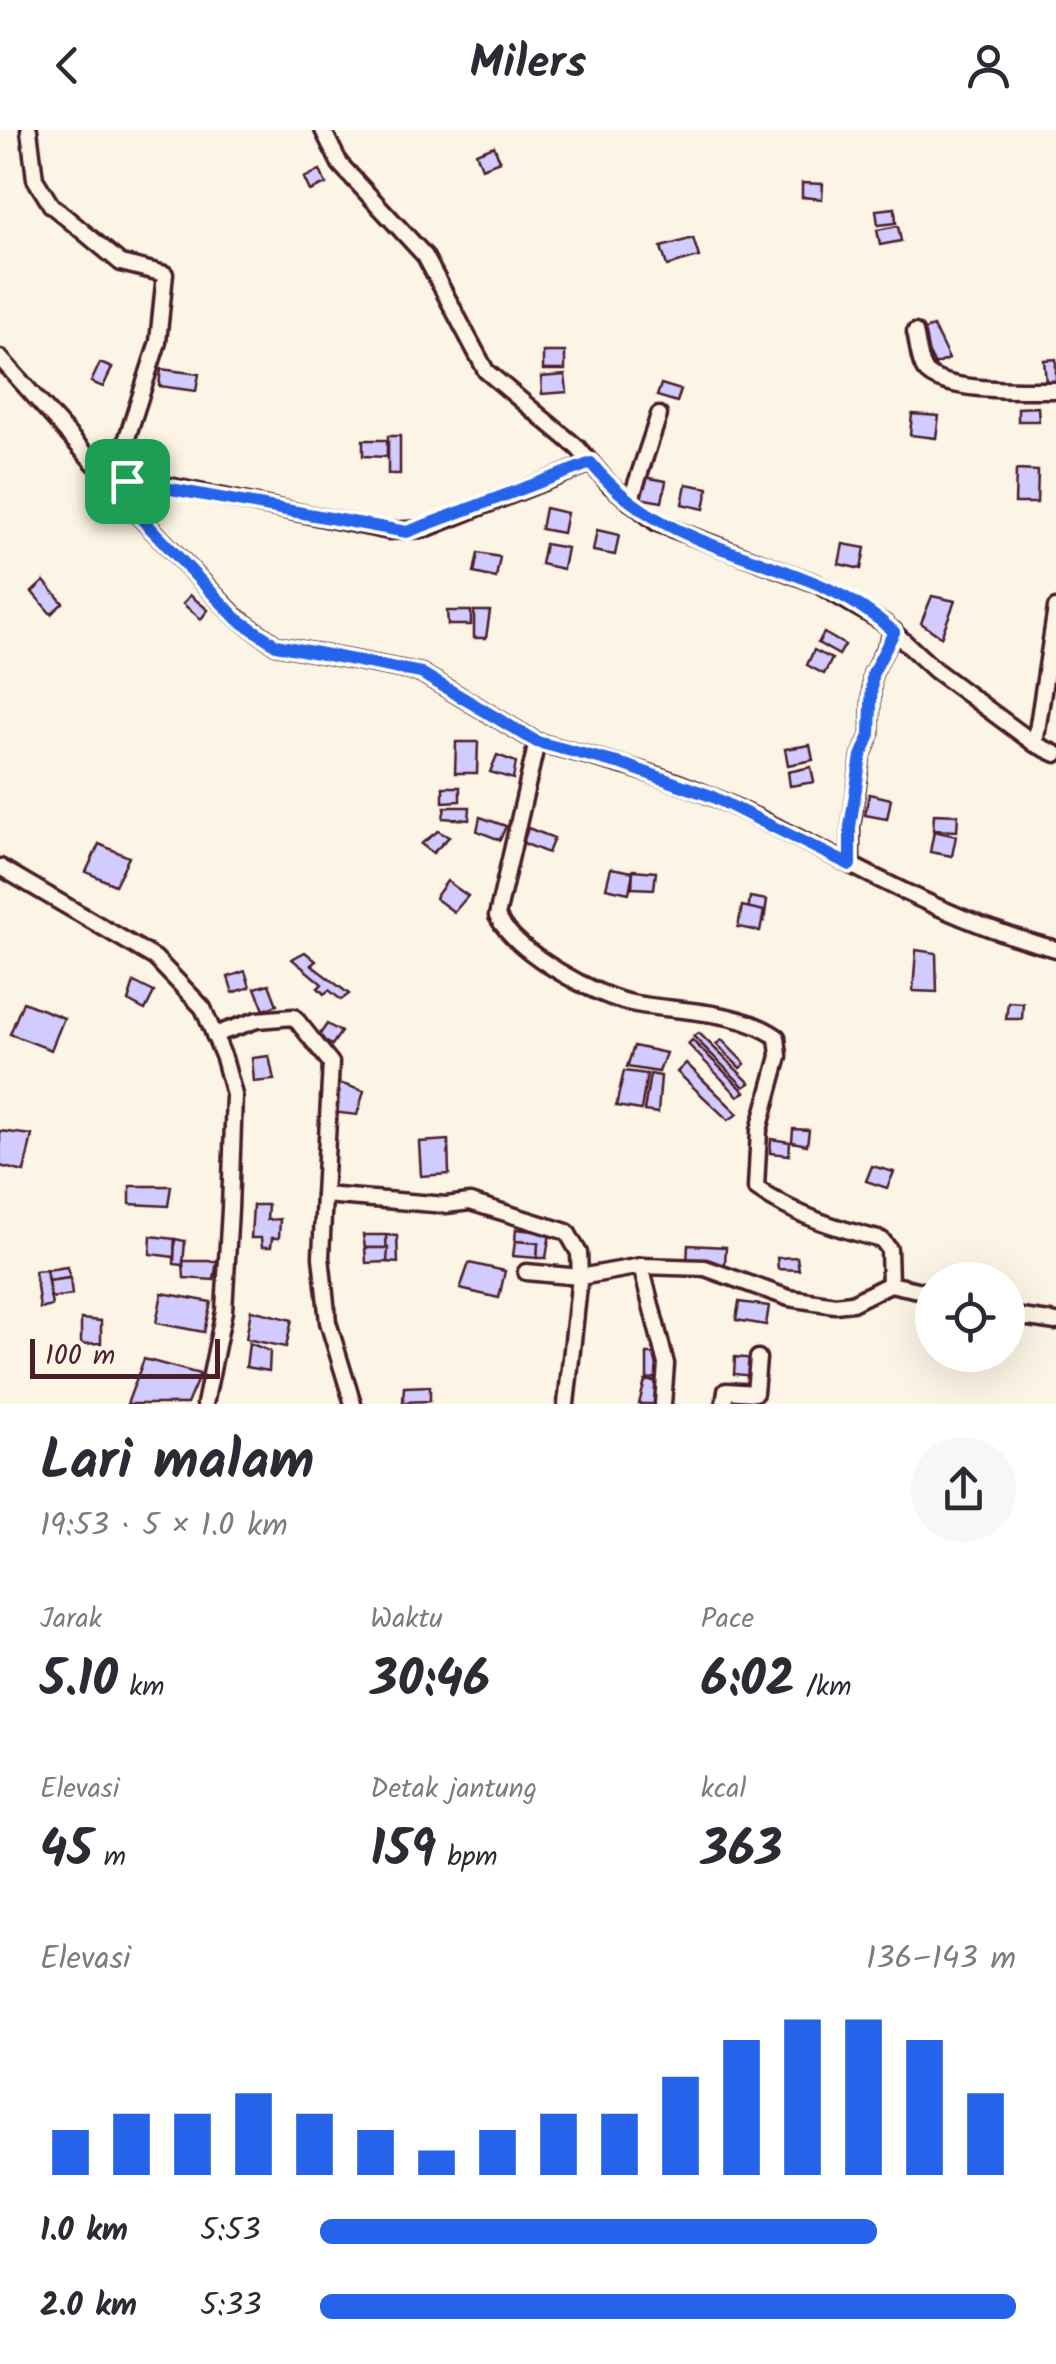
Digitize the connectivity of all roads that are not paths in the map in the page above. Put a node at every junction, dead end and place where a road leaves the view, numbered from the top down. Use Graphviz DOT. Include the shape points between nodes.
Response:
graph roads {
  1 [pos="30,130"];
  2 [pos="322,130"];
  3 [pos="915,332"];
  4 [pos="0,358"];
  5 [pos="1056,390"];
  6 [pos="659,415"];
  7 [pos="591,463"];
  8 [pos="121,478"];
  9 [pos="630,502"];
  10 [pos="1056,608"];
  11 [pos="894,632"];
  12 [pos="537,742"];
  13 [pos="1035,744"];
  14 [pos="1056,754"];
  15 [pos="850,865"];
  16 [pos="0,867"];
  17 [pos="1056,949"];
  18 [pos="214,1035"];
  19 [pos="324,1196"];
  20 [pos="641,1266"];
  21 [pos="526,1272"];
  22 [pos="580,1276"];
  23 [pos="890,1284"];
  24 [pos="915,1289"];
  25 [pos="1025,1317"];
  26 [pos="1056,1322"];
  27 [pos="758,1358"];
  28 [pos="205,1404"];
  29 [pos="354,1404"];
  30 [pos="566,1404"];
  31 [pos="664,1404"];
  32 [pos="724,1404"];
  1 -- 8 [label="street" via="34,180 51,204 121,263 165,274 158,342"];
  2 -- 7 [label="street" via="340,164 425,256 486,371"];
  3 -- 5 [label="street" via="924,370 939,381"];
  4 -- 8 [label="street" via="94,464"];
  6 -- 9 [label="street"];
  7 -- 8 [label="street" via="407,532"];
  7 -- 9 [label="street"];
  8 -- 12 [label="street" via="140,517 236,618 276,645 421,673"];
  9 -- 11 [label="street" via="676,532 815,583"];
  10 -- 13 [label="street"];
  11 -- 13 [label="street"];
  11 -- 15 [label="street" via="872,675"];
  12 -- 15 [label="street" via="711,796"];
  12 -- 23 [label="street" via="496,916 539,961 620,999 686,1007 777,1037 779,1056 759,1130 756,1188 817,1222 882,1240"];
  13 -- 14 [label="street"];
  15 -- 17 [label="street" via="996,934"];
  16 -- 18 [label="street" via="155,958 203,1008"];
  18 -- 19 [label="street" via="257,1020 294,1017 331,1063"];
  18 -- 28 [label="street" via="234,1096 234,1131 224,1311"];
  19 -- 22 [label="street" via="470,1202 536,1220 568,1232 579,1253"];
  19 -- 29 [label="street" via="328,1322"];
  20 -- 22 [label="street"];
  20 -- 23 [label="street" via="705,1268 823,1304 852,1302"];
  20 -- 31 [label="street" via="666,1364"];
  21 -- 22 [label="street"];
  22 -- 30 [label="street"];
  23 -- 24 [label="street"];
  25 -- 26 [label="street"];
  27 -- 32 [label="street" via="754,1393 726,1392"];
}
